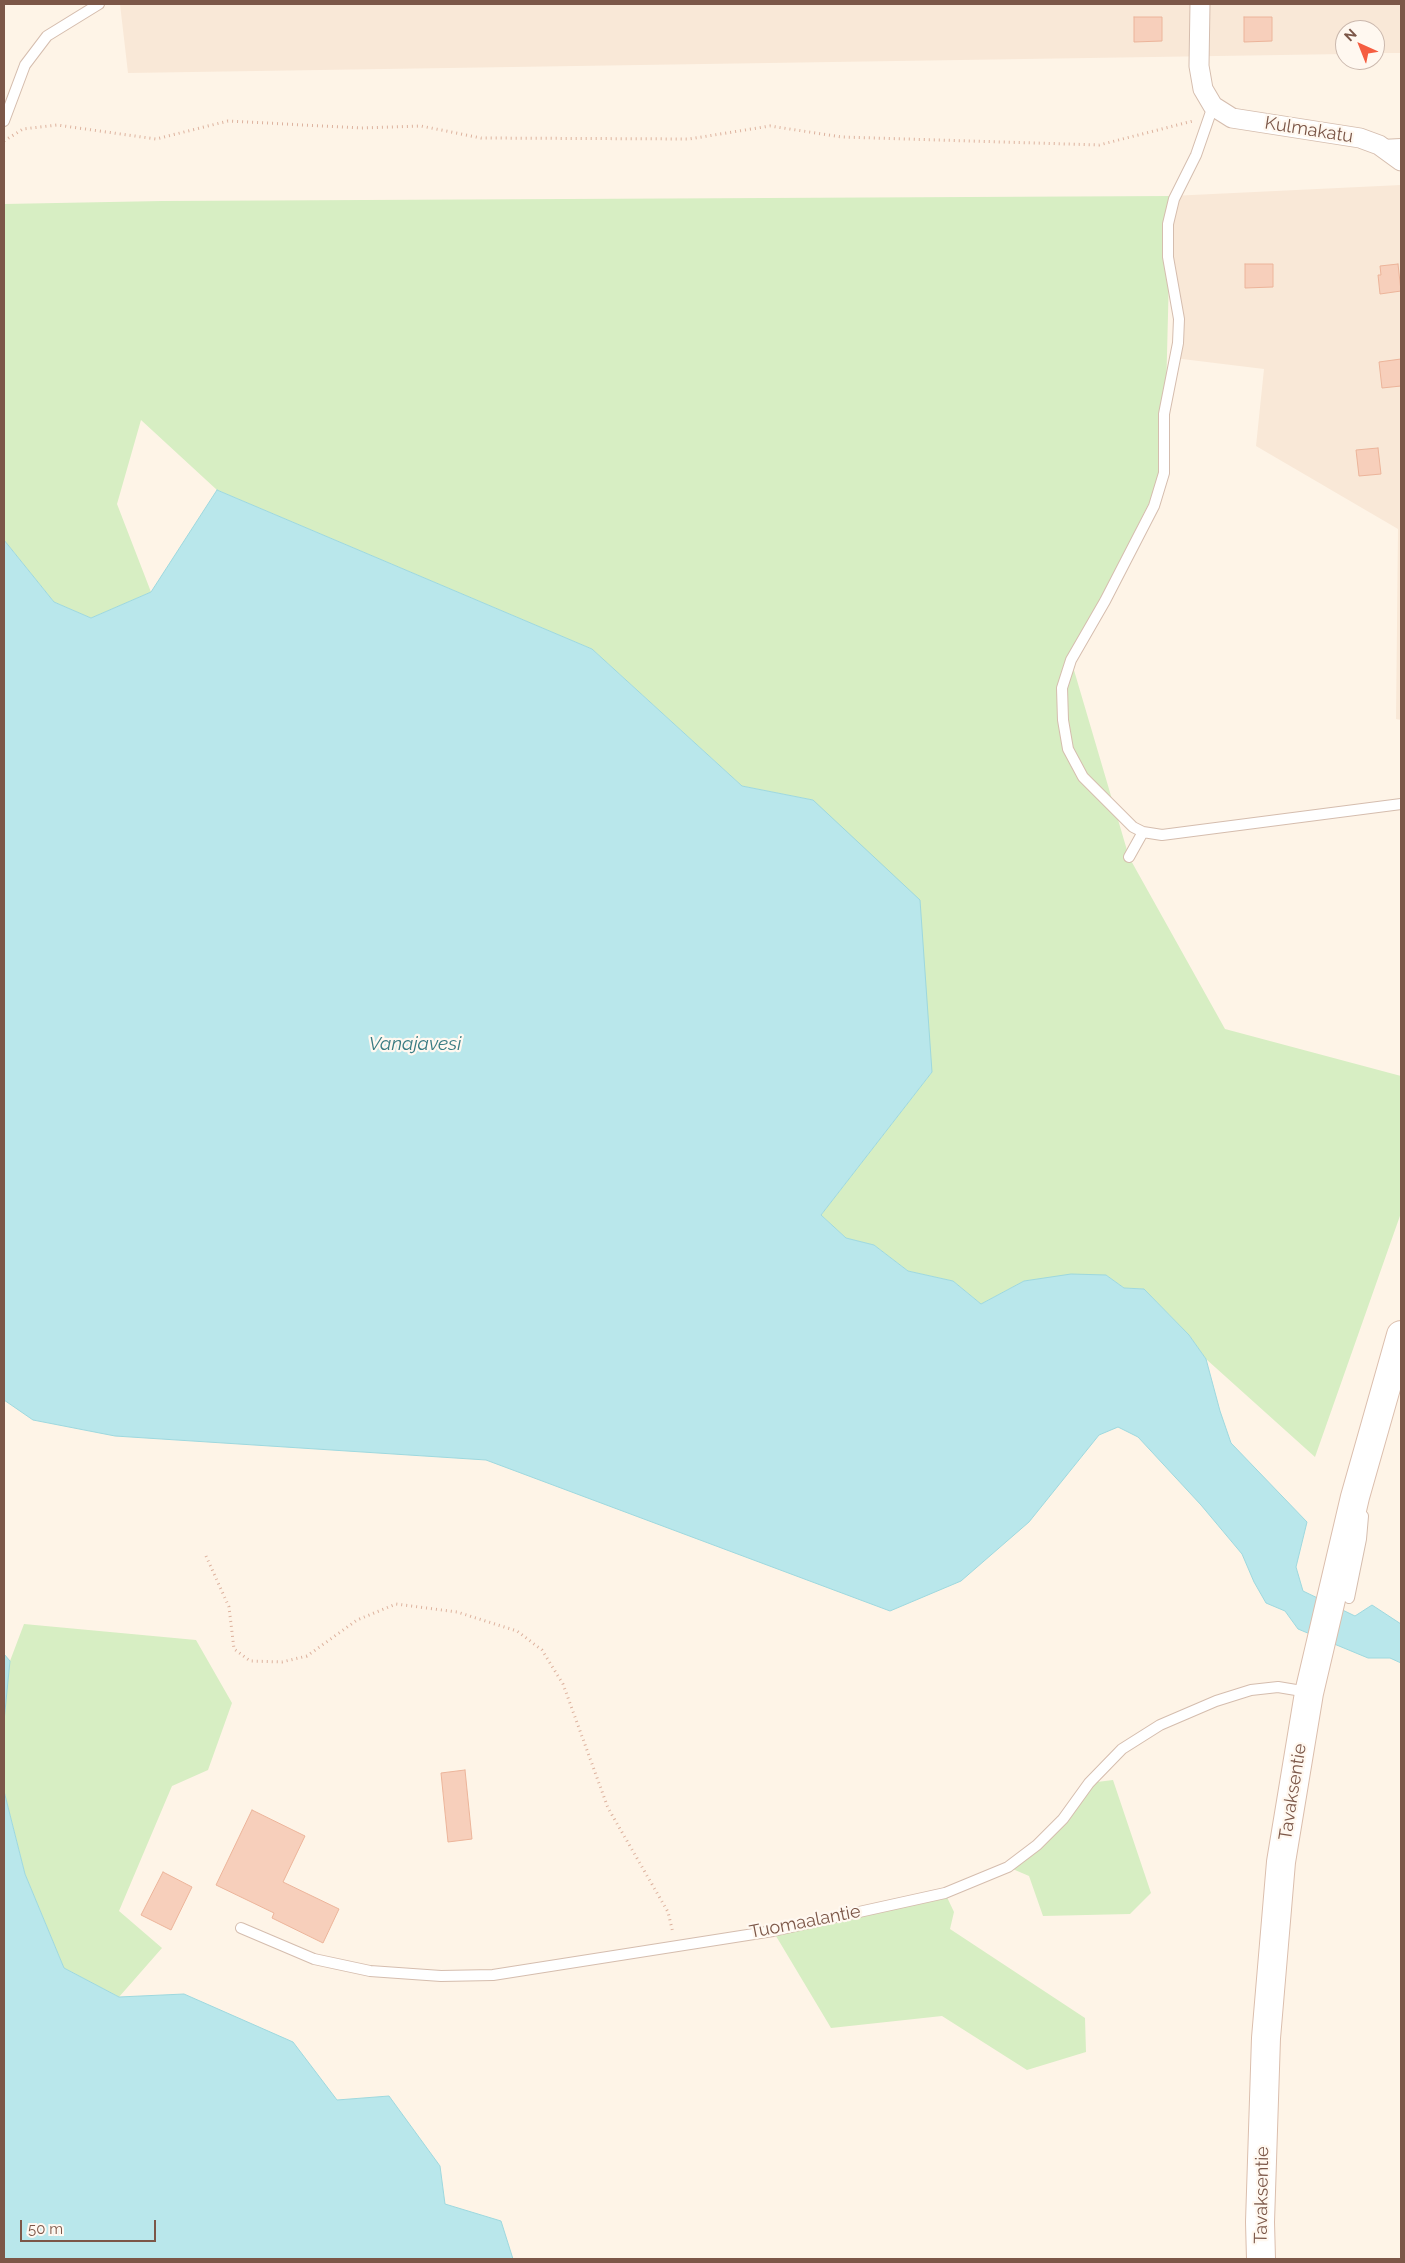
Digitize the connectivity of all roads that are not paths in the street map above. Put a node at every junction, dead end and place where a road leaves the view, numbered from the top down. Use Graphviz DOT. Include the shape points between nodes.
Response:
graph roads {
  1 [pos="99,4"];
  2 [pos="1200,4"];
  3 [pos="1211,111"];
  4 [pos="4,121"];
  5 [pos="1401,144"];
  6 [pos="1379,145"];
  7 [pos="1401,161"];
  8 [pos="1401,804"];
  9 [pos="1143,832"];
  10 [pos="1129,857"];
  11 [pos="1401,1335"];
  12 [pos="1309,1693"];
  13 [pos="241,1928"];
  14 [pos="1261,2259"];
  1 -- 4 [label="lane" via="47,36 25,65"];
  2 -- 3 [label="street" via="1199,66"];
  3 -- 6 [label="street, Kulmakatu" via="1232,118 1360,138"];
  3 -- 9 [label="lane" via="1196,155 1174,199 1168,224 1168,257 1179,319 1178,343 1164,414 1164,473 1154,506 1071,660 1062,688 1068,749 1083,777 1133,827"];
  5 -- 6 [label="lane"];
  6 -- 7 [label="street, Kulmakatu"];
  8 -- 9 [label="lane" via="1162,835"];
  9 -- 10 [label="lane"];
  11 -- 12 [label="main road, Tavaksentie" via="1354,1496 1341,1596 1320,1651"];
  12 -- 13 [label="lane, Tuomaalantie" via="1278,1687 1251,1690 1160,1725 1122,1749 1037,1845 1008,1866 977,1881 945,1893 773,1931 493,1976 441,1976 370,1972 314,1959"];
  12 -- 14 [label="main road, Tavaksentie" via="1281,1862 1266,2038"];
}
